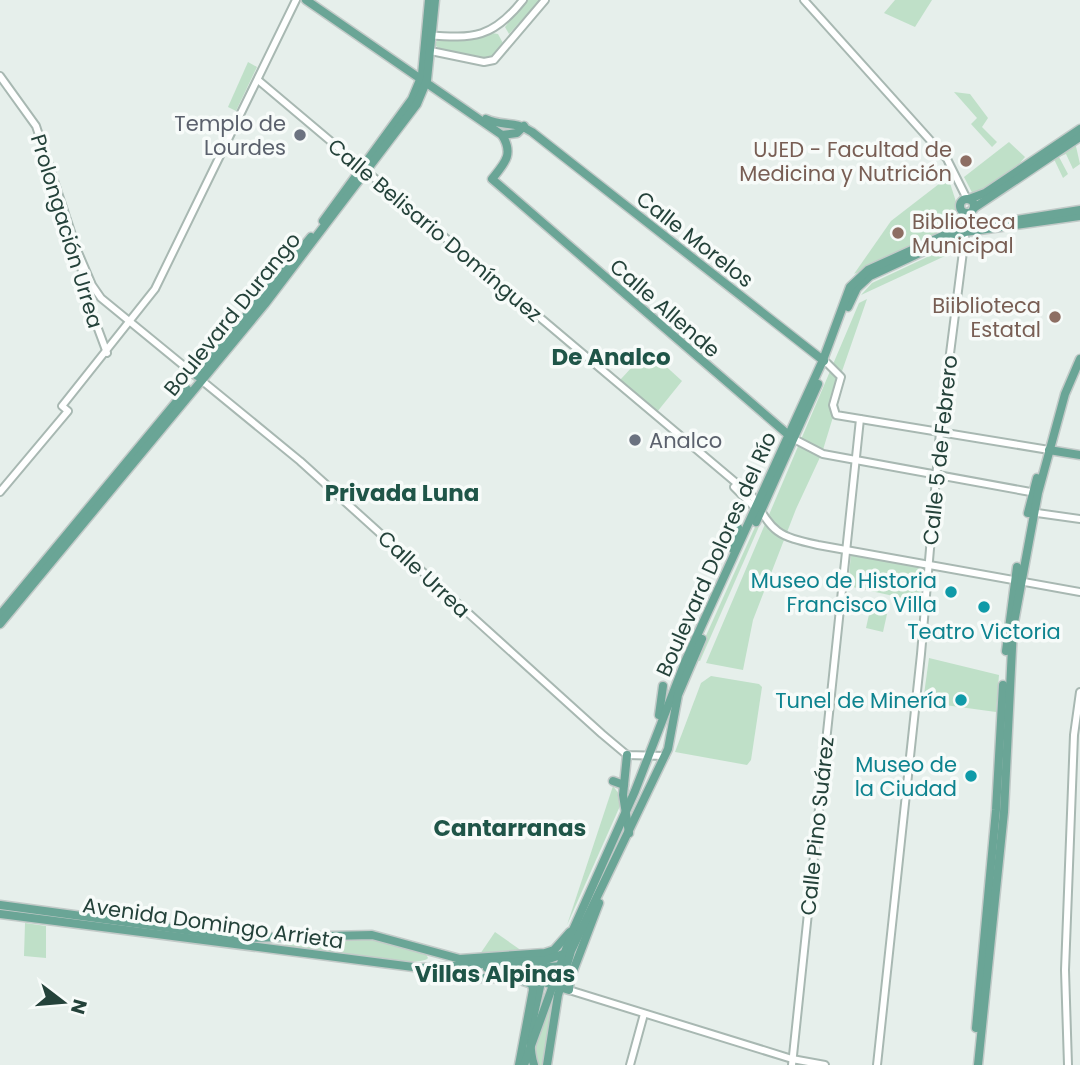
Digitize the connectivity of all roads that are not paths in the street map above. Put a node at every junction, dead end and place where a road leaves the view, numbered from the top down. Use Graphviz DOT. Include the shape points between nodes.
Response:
graph roads {
  1 [pos="296,0"];
  2 [pos="306,0"];
  3 [pos="314,0"];
  4 [pos="429,0"];
  5 [pos="435,0"];
  6 [pos="523,0"];
  7 [pos="545,0"];
  8 [pos="804,0"];
  9 [pos="429,35"];
  10 [pos="427,50"];
  11 [pos="0,76"];
  12 [pos="258,80"];
  13 [pos="424,80"];
  14 [pos="437,92"];
  15 [pos="417,104"];
  16 [pos="528,129"];
  17 [pos="1080,130"];
  18 [pos="502,135"];
  19 [pos="1080,137"];
  20 [pos="365,170"];
  21 [pos="967,207"];
  22 [pos="1080,210"];
  23 [pos="1004,215"];
  24 [pos="1080,216"];
  25 [pos="1015,220"];
  26 [pos="998,228"];
  27 [pos="1008,231"];
  28 [pos="963,232"];
  29 [pos="77,250"];
  30 [pos="131,322"];
  31 [pos="107,353"];
  32 [pos="1080,359"];
  33 [pos="825,362"];
  34 [pos="199,378"];
  35 [pos="611,380"];
  36 [pos="860,419"];
  37 [pos="940,432"];
  38 [pos="792,438"];
  39 [pos="1049,450"];
  40 [pos="1080,455"];
  41 [pos="779,457"];
  42 [pos="855,461"];
  43 [pos="788,471"];
  44 [pos="938,475"];
  45 [pos="762,478"];
  46 [pos="775,481"];
  47 [pos="0,492"];
  48 [pos="1035,493"];
  49 [pos="757,508"];
  50 [pos="1031,513"];
  51 [pos="1080,519"];
  52 [pos="738,528"];
  53 [pos="845,550"];
  54 [pos="732,562"];
  55 [pos="928,565"];
  56 [pos="1017,581"];
  57 [pos="1080,593"];
  58 [pos="1,619"];
  59 [pos="663,686"];
  60 [pos="1080,692"];
  61 [pos="659,727"];
  62 [pos="627,755"];
  63 [pos="649,755"];
  64 [pos="665,756"];
  65 [pos="613,781"];
  66 [pos="624,785"];
  67 [pos="624,816"];
  68 [pos="629,833"];
  69 [pos="603,887"];
  70 [pos="0,905"];
  71 [pos="0,914"];
  72 [pos="573,930"];
  73 [pos="283,943"];
  74 [pos="424,948"];
  75 [pos="567,953"];
  76 [pos="460,959"];
  77 [pos="570,964"];
  78 [pos="481,966"];
  79 [pos="421,968"];
  80 [pos="531,968"];
  81 [pos="510,978"];
  82 [pos="541,981"];
  83 [pos="556,985"];
  84 [pos="569,990"];
  85 [pos="644,1014"];
  86 [pos="977,1042"];
  87 [pos="529,1052"];
  88 [pos="792,1062"];
  89 [pos="519,1065"];
  90 [pos="524,1065"];
  91 [pos="534,1065"];
  92 [pos="547,1065"];
  93 [pos="630,1065"];
  94 [pos="824,1065"];
  95 [pos="877,1065"];
  96 [pos="972,1065"];
  97 [pos="978,1065"];
  98 [pos="1068,1065"];
  1 -- 12 [label="street"];
  2 -- 13 [label="main road"];
  3 -- 13 [label="main road"];
  4 -- 9 [label="main road, Boulevard Durango"];
  5 -- 9 [label="main road, Boulevard Durango"];
  6 -- 9 [label="street" via="490,31 466,37"];
  7 -- 10 [label="street" via="494,60"];
  8 -- 21 [label="street" via="947,159"];
  9 -- 10 [label="main road, Boulevard Durango"];
  10 -- 13 [label="main road, Boulevard Durango"];
  11 -- 29 [label="street, Prolongación Urrea" via="36,126"];
  12 -- 20 [label="street, Calle Belisario Domínguez"];
  12 -- 30 [label="street" via="156,289"];
  13 -- 14 [label="main road"];
  13 -- 15 [label="main road, Boulevard Durango"];
  13 -- 16 [label="main road" via="486,120"];
  13 -- 20 [label="main road, Boulevard Durango"];
  14 -- 15 [label="main road"];
  14 -- 18 [label="main road"];
  15 -- 20 [label="main road, Boulevard Durango"];
  16 -- 18 [label="main road"];
  16 -- 33 [label="main road, Calle Morelos"];
  17 -- 21 [label="main road"];
  18 -- 38 [label="main road, Calle Allende" via="508,159 492,179"];
  19 -- 21 [label="main road"];
  20 -- 34 [label="main road, Boulevard Durango"];
  20 -- 35 [label="street, Calle Belisario Domínguez"];
  21 -- 28 [label="main road"];
  22 -- 25 [label="main road, Boulevard Dolores del Río"];
  23 -- 25 [label="main road"];
  24 -- 26 [label="main road, Boulevard Dolores del Río"];
  25 -- 28 [label="main road, Boulevard Dolores del Río"];
  26 -- 27 [label="main road"];
  26 -- 28 [label="main road, Boulevard Dolores del Río"];
  28 -- 33 [label="main road, Boulevard Dolores del Río" via="862,282"];
  28 -- 37 [label="street, Calle 5 de Febrero"];
  29 -- 30 [label="street, Calle Urrea" via="97,294"];
  29 -- 31 [label="street, Prolongación Urrea"];
  30 -- 31 [label="street"];
  30 -- 34 [label="street, Calle Urrea"];
  31 -- 47 [label="street"];
  32 -- 39 [label="main road"];
  33 -- 36 [label="street, Calle Morelos" via="841,378 833,405 836,415"];
  33 -- 38 [label="main road, Boulevard Dolores del Río"];
  34 -- 58 [label="main road, Boulevard Durango"];
  34 -- 62 [label="street, Calle Urrea" via="300,461"];
  35 -- 49 [label="street, Calle Belisario Domínguez"];
  35 -- 49 [label="street, Calle Belisario Domínguez"];
  36 -- 37 [label="street"];
  36 -- 42 [label="street, Calle Pino Suárez"];
  37 -- 39 [label="street"];
  37 -- 44 [label="street, Calle 5 de Febrero"];
  38 -- 41 [label="main road, Boulevard Dolores del Río"];
  38 -- 42 [label="street, Calle Allende" via="823,454"];
  38 -- 46 [label="main road, Boulevard Dolores del Río"];
  39 -- 40 [label="main road"];
  39 -- 48 [label="main road"];
  41 -- 45 [label="main road"];
  41 -- 49 [label="main road, Boulevard Dolores del Río"];
  42 -- 44 [label="street, Calle Allende"];
  42 -- 53 [label="street, Calle Pino Suárez"];
  43 -- 46 [label="main road"];
  44 -- 48 [label="street, Calle Allende"];
  44 -- 55 [label="street, Calle 5 de Febrero"];
  46 -- 49 [label="main road, Boulevard Dolores del Río"];
  48 -- 50 [label="main road"];
  49 -- 53 [label="street" via="771,528 786,538"];
  49 -- 54 [label="main road, Boulevard Dolores del Río"];
  49 -- 64 [label="main road, Boulevard Dolores del Río" via="680,689"];
  50 -- 51 [label="street"];
  50 -- 56 [label="main road"];
  52 -- 54 [label="main road"];
  53 -- 55 [label="street"];
  53 -- 88 [label="street, Calle Pino Suárez"];
  54 -- 61 [label="main road, Boulevard Dolores del Río"];
  55 -- 56 [label="street"];
  55 -- 95 [label="street, Calle 5 de Febrero"];
  56 -- 57 [label="street"];
  56 -- 86 [label="main road" via="1004,673"];
  59 -- 61 [label="main road"];
  60 -- 98 [label="street" via="1074,735 1065,970"];
  61 -- 63 [label="main road, Boulevard Dolores del Río"];
  62 -- 63 [label="street"];
  62 -- 66 [label="main road"];
  63 -- 64 [label="street"];
  63 -- 67 [label="main road, Boulevard Dolores del Río"];
  64 -- 68 [label="main road, Boulevard Dolores del Río"];
  65 -- 66 [label="main road"];
  66 -- 67 [label="main road"];
  67 -- 68 [label="main road"];
  67 -- 69 [label="main road"];
  67 -- 72 [label="main road, Boulevard Dolores del Río"];
  68 -- 69 [label="main road, Boulevard Dolores del Río"];
  69 -- 75 [label="main road, Boulevard Dolores del Río"];
  69 -- 77 [label="main road"];
  70 -- 73 [label="main road"];
  71 -- 73 [label="main road, Avenida Domingo Arrieta" via="261,948"];
  72 -- 75 [label="main road, Boulevard Dolores del Río"];
  72 -- 76 [label="main road" via="545,953"];
  73 -- 74 [label="main road" via="372,935"];
  73 -- 79 [label="main road, Avenida Domingo Arrieta"];
  74 -- 76 [label="main road"];
  74 -- 79 [label="main road" via="430,959"];
  75 -- 77 [label="main road, Boulevard Dolores del Río"];
  75 -- 78 [label="main road" via="546,960"];
  76 -- 78 [label="main road"];
  77 -- 80 [label="main road"];
  77 -- 83 [label="main road, Boulevard Dolores del Río"];
  77 -- 84 [label="main road"];
  78 -- 79 [label="main road"];
  78 -- 80 [label="main road" via="504,971"];
  79 -- 81 [label="main road" via="465,978"];
  80 -- 82 [label="main road"];
  81 -- 82 [label="main road"];
  81 -- 89 [label="main road" via="533,987"];
  82 -- 83 [label="main road"];
  82 -- 87 [label="main road"];
  83 -- 84 [label="main road"];
  83 -- 87 [label="main road, Boulevard Dolores del Río"];
  83 -- 92 [label="main road, Boulevard Dolores del Río"];
  84 -- 85 [label="street"];
  85 -- 88 [label="street"];
  85 -- 93 [label="street"];
  86 -- 96 [label="main road"];
  86 -- 97 [label="main road"];
  87 -- 90 [label="main road, Boulevard Dolores del Río"];
  87 -- 91 [label="main road"];
  88 -- 94 [label="street"];
}
